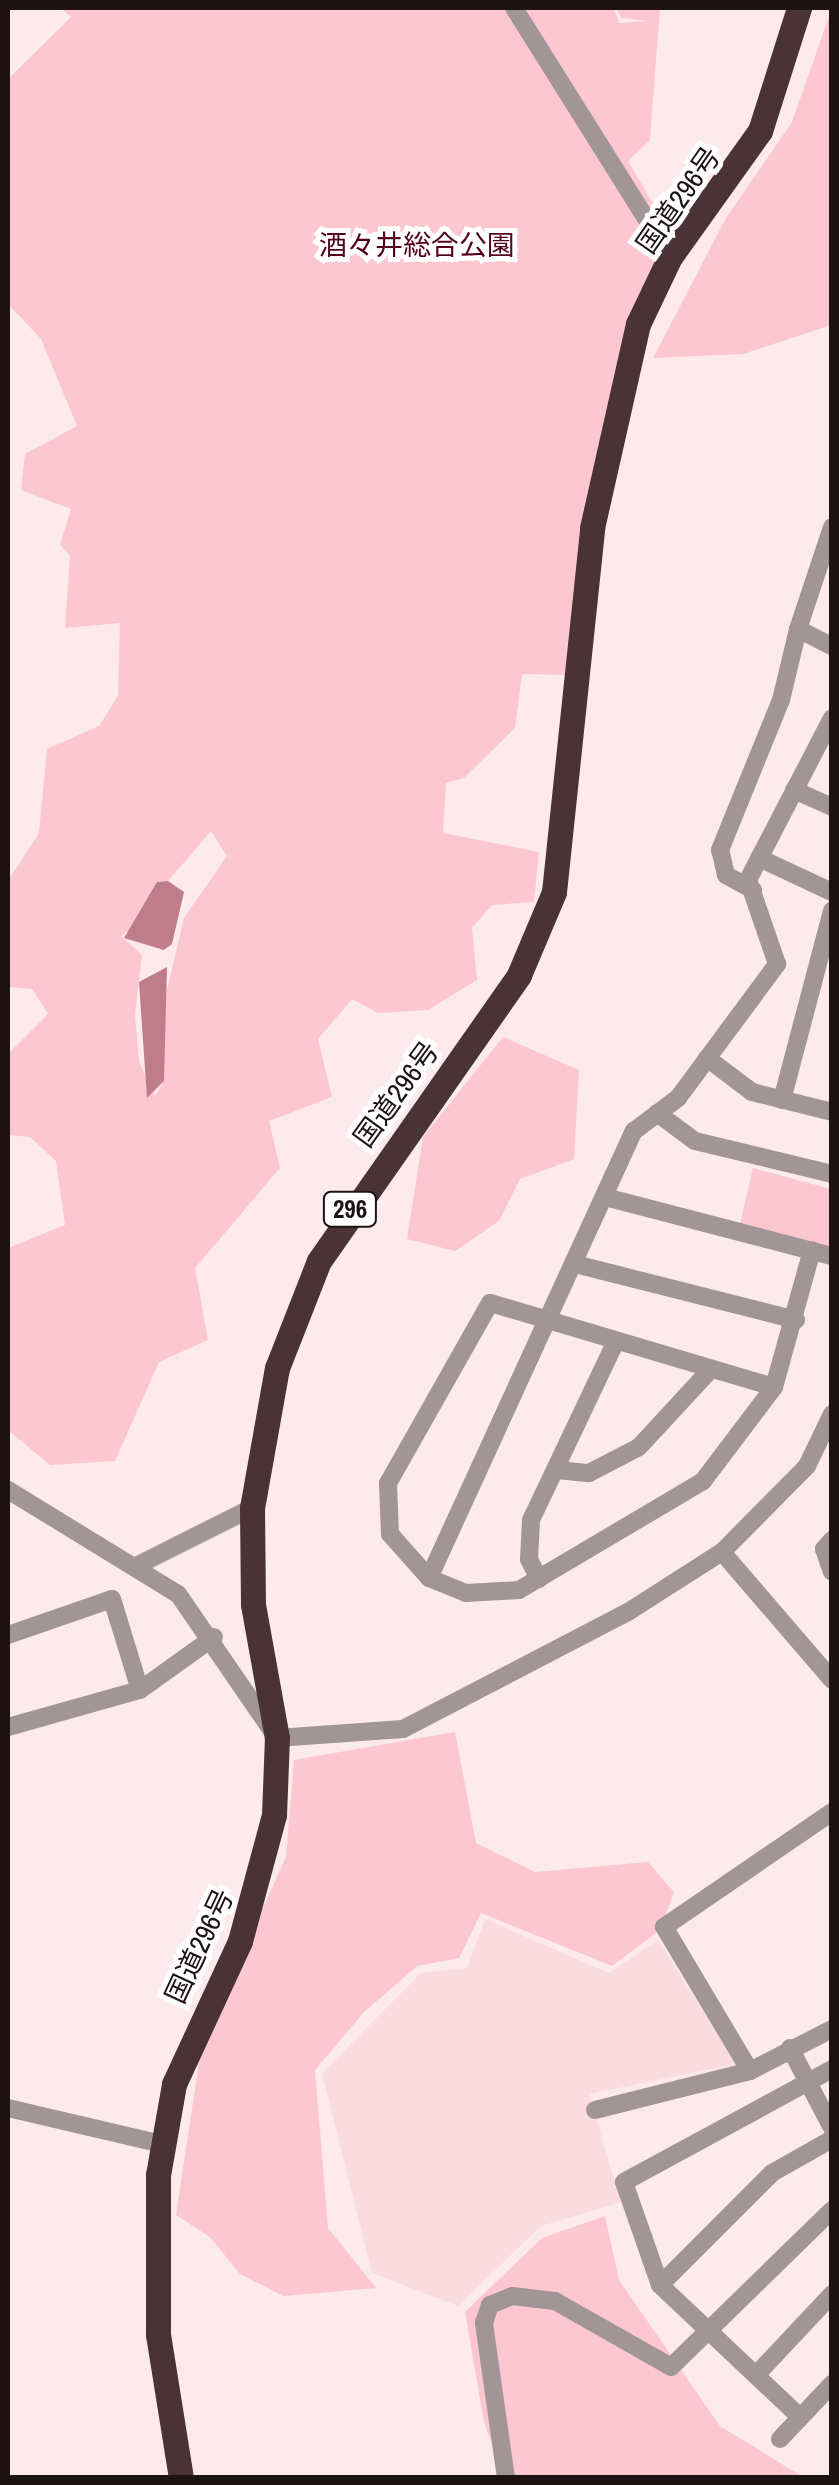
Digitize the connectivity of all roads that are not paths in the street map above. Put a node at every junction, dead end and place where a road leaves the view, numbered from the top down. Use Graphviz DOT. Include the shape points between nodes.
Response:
graph roads {
  1 [pos="514,8"];
  2 [pos="799,8"];
  3 [pos="670,257"];
  4 [pos="832,528"];
  5 [pos="798,629"];
  6 [pos="832,646"];
  7 [pos="832,718"];
  8 [pos="794,790"];
  9 [pos="831,807"];
  10 [pos="759,858"];
  11 [pos="754,890"];
  12 [pos="832,892"];
  13 [pos="832,912"];
  14 [pos="708,1058"];
  15 [pos="782,1100"];
  16 [pos="832,1112"];
  17 [pos="658,1113"];
  18 [pos="832,1174"];
  19 [pos="605,1197"];
  20 [pos="812,1250"];
  21 [pos="832,1256"];
  22 [pos="575,1264"];
  23 [pos="796,1320"];
  24 [pos="546,1326"];
  25 [pos="614,1344"];
  26 [pos="710,1370"];
  27 [pos="774,1387"];
  28 [pos="832,1414"];
  29 [pos="558,1470"];
  30 [pos="8,1490"];
  31 [pos="252,1508"];
  32 [pos="832,1540"];
  33 [pos="722,1552"];
  34 [pos="138,1565"];
  35 [pos="832,1572"];
  36 [pos="430,1578"];
  37 [pos="540,1578"];
  38 [pos="8,1635"];
  39 [pos="214,1637"];
  40 [pos="832,1680"];
  41 [pos="140,1690"];
  42 [pos="8,1727"];
  43 [pos="277,1738"];
  44 [pos="832,1812"];
  45 [pos="832,2029"];
  46 [pos="790,2048"];
  47 [pos="832,2069"];
  48 [pos="750,2071"];
  49 [pos="808,2082"];
  50 [pos="8,2108"];
  51 [pos="596,2110"];
  52 [pos="832,2128"];
  53 [pos="832,2140"];
  54 [pos="161,2144"];
  55 [pos="832,2210"];
  56 [pos="660,2285"];
  57 [pos="832,2294"];
  58 [pos="708,2329"];
  59 [pos="756,2375"];
  60 [pos="832,2384"];
  61 [pos="800,2417"];
  62 [pos="780,2438"];
  63 [pos="182,2478"];
  64 [pos="506,2478"];
  1 -- 3 [label="street"];
  2 -- 3 [label="highway, 国道296号 / 296" via="760,131"];
  3 -- 31 [label="highway, 国道296号 / 296" via="638,324 592,528 554,892 518,975 319,1262 276,1368"];
  4 -- 5 [label="street"];
  5 -- 6 [label="street"];
  5 -- 11 [label="street" via="781,700 720,850 726,875"];
  7 -- 8 [label="street"];
  8 -- 9 [label="street"];
  8 -- 10 [label="street"];
  10 -- 11 [label="street" via="748,880"];
  10 -- 12 [label="street"];
  11 -- 14 [label="street" via="776,964"];
  13 -- 15 [label="street"];
  14 -- 15 [label="street" via="752,1092"];
  14 -- 17 [label="street"];
  15 -- 16 [label="street"];
  17 -- 18 [label="street" via="695,1141"];
  17 -- 19 [label="street" via="634,1130"];
  19 -- 20 [label="street"];
  19 -- 22 [label="street"];
  20 -- 21 [label="street"];
  20 -- 23 [label="street"];
  22 -- 23 [label="street"];
  22 -- 24 [label="street"];
  23 -- 27 [label="street"];
  24 -- 25 [label="street"];
  24 -- 36 [label="street"];
  24 -- 36 [label="street" via="490,1304 388,1483 390,1534"];
  25 -- 26 [label="street"];
  25 -- 29 [label="street"];
  26 -- 27 [label="street"];
  26 -- 29 [label="street" via="640,1447 589,1473"];
  27 -- 37 [label="street" via="703,1482"];
  28 -- 33 [label="street" via="807,1466"];
  29 -- 37 [label="street" via="532,1520 529,1559"];
  30 -- 34 [label="street"];
  31 -- 34 [label="street"];
  31 -- 43 [label="highway, 国道296号 / 296" via="254,1604"];
  32 -- 35 [label="street" via="824,1549"];
  33 -- 40 [label="street"];
  33 -- 43 [label="street" via="435,1719"];
  34 -- 39 [label="street"];
  36 -- 37 [label="street" via="485,1593"];
  38 -- 41 [label="street" via="112,1599"];
  39 -- 41 [label="street"];
  39 -- 43 [label="street"];
  41 -- 42 [label="street"];
  43 -- 54 [label="highway, 国道296号 / 296" via="264,1869 188,2040"];
  44 -- 48 [label="street" via="664,1927"];
  45 -- 46 [label="street"];
  46 -- 48 [label="street"];
  46 -- 49 [label="street"];
  47 -- 49 [label="street"];
  48 -- 51 [label="street"];
  49 -- 52 [label="street"];
  49 -- 56 [label="street" via="624,2182"];
  50 -- 54 [label="street"];
  53 -- 56 [label="street" via="772,2173"];
  54 -- 63 [label="highway, 国道296号 / 296" via="158,2334"];
  55 -- 58 [label="street"];
  56 -- 58 [label="street"];
  57 -- 59 [label="street"];
  58 -- 59 [label="street"];
  58 -- 64 [label="street" via="671,2367 556,2302 512,2296 490,2305 484,2322"];
  59 -- 61 [label="street"];
  60 -- 61 [label="street"];
  61 -- 62 [label="street"];
}
